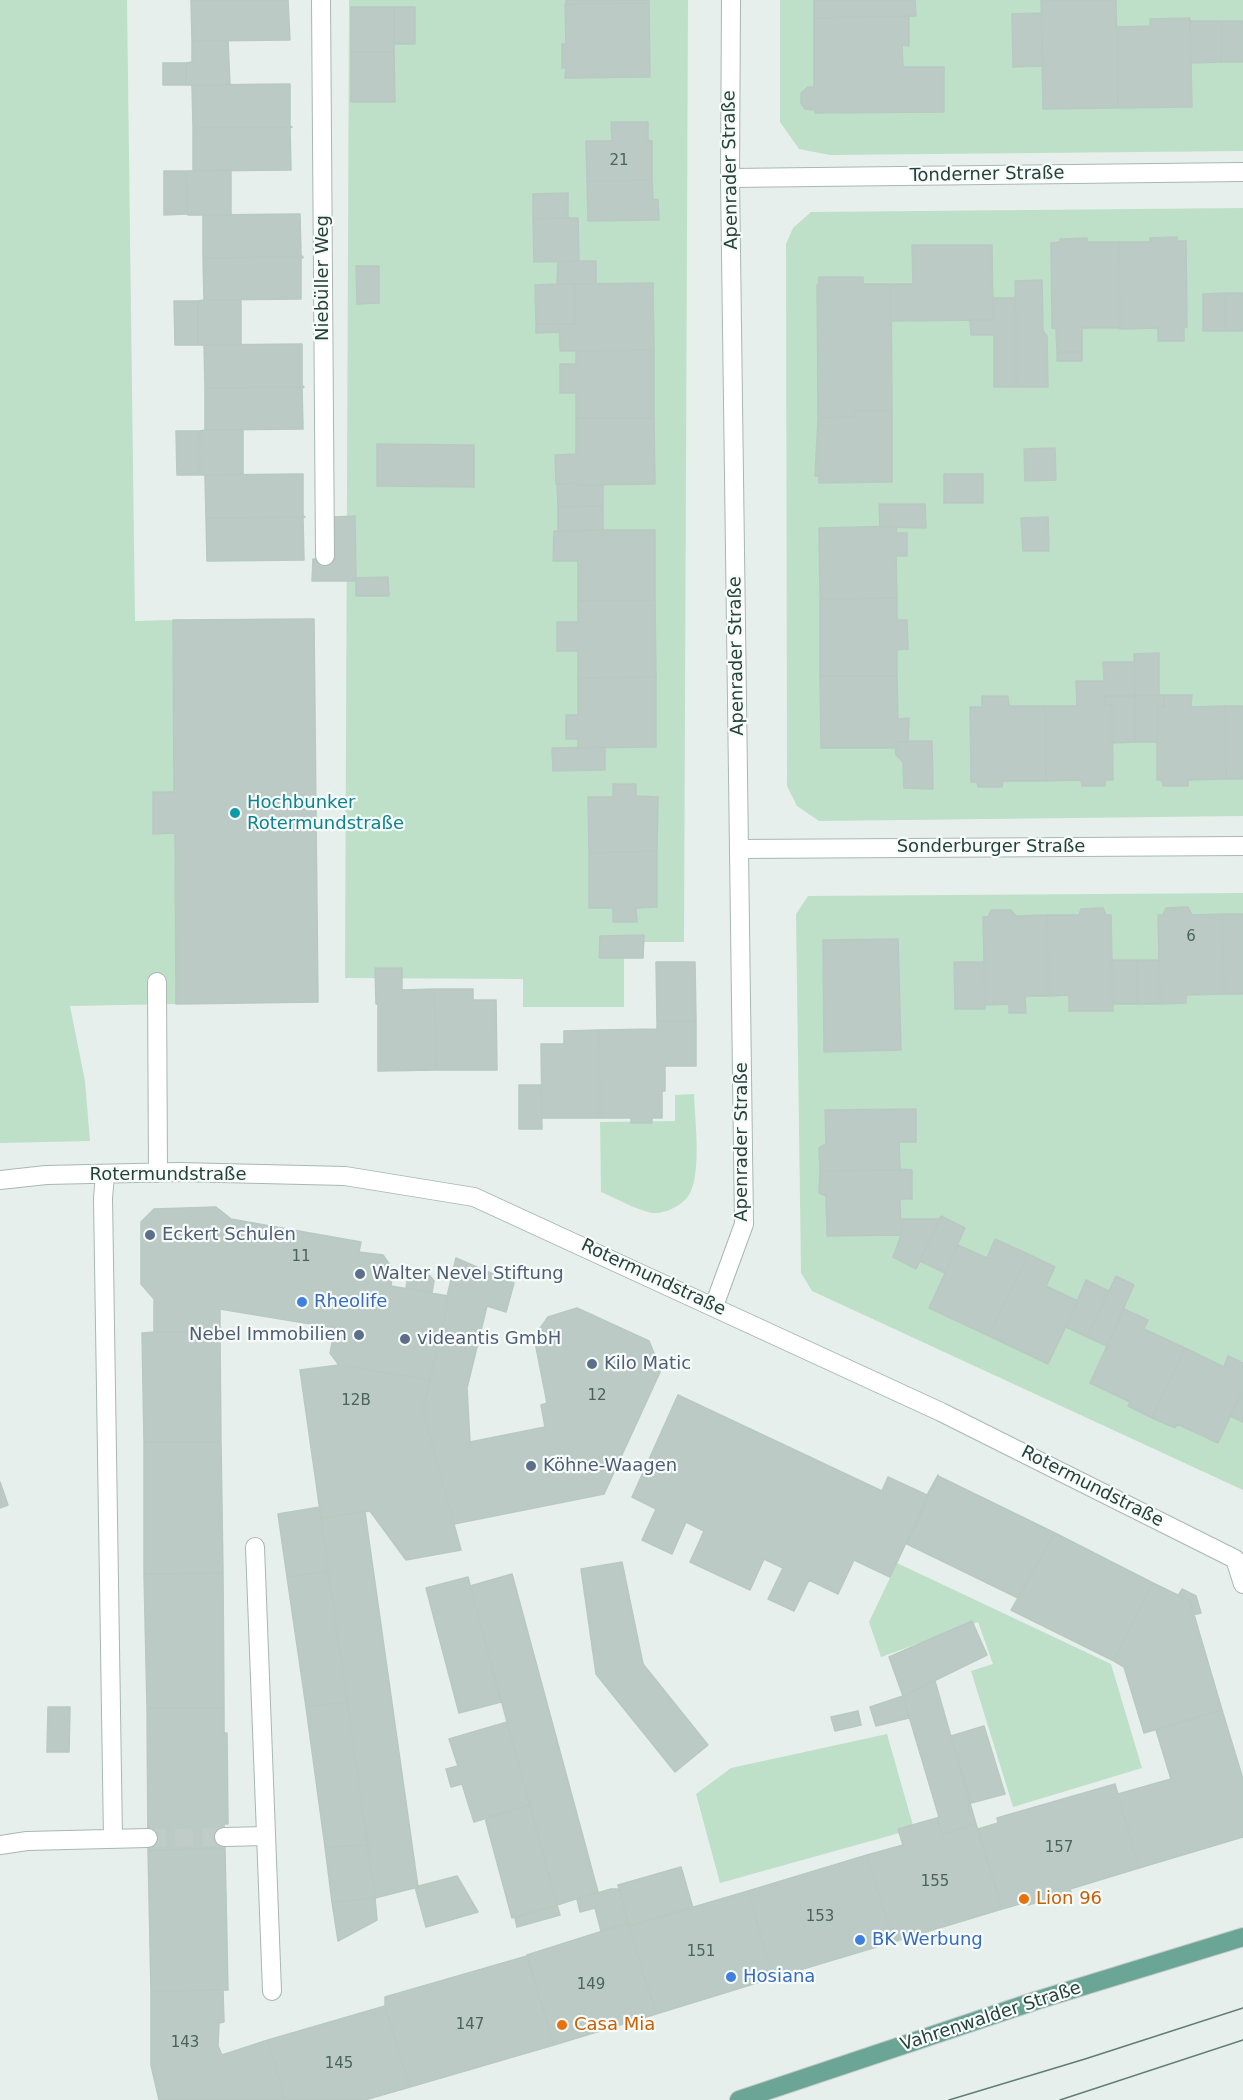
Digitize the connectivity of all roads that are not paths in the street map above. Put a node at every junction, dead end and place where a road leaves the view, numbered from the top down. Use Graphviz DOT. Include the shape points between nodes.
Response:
graph roads {
  1 [pos="321,0"];
  2 [pos="731,0"];
  3 [pos="1243,172"];
  4 [pos="730,178"];
  5 [pos="325,556"];
  6 [pos="1243,846"];
  7 [pos="739,849"];
  8 [pos="157,981"];
  9 [pos="158,1173"];
  10 [pos="105,1175"];
  11 [pos="0,1180"];
  12 [pos="714,1306"];
  13 [pos="255,1547"];
  14 [pos="1243,1584"];
  15 [pos="266,1836"];
  16 [pos="224,1837"];
  17 [pos="148,1838"];
  18 [pos="113,1839"];
  19 [pos="0,1845"];
  20 [pos="1243,1937"];
  21 [pos="272,1991"];
  22 [pos="739,2100"];
  1 -- 5 [label="street, Niebüller Weg"];
  2 -- 4 [label="street, Apenrader Straße"];
  3 -- 4 [label="street, Tonderner Straße"];
  4 -- 7 [label="street, Apenrader Straße"];
  6 -- 7 [label="street, Sonderburger Straße"];
  7 -- 12 [label="street, Apenrader Straße" via="744,1224"];
  8 -- 9 [label="street"];
  9 -- 10 [label="street, Rotermundstraße"];
  9 -- 12 [label="street, Rotermundstraße" via="345,1176 474,1197"];
  10 -- 11 [label="street, Rotermundstraße"];
  10 -- 18 [label="street"];
  12 -- 14 [label="street, Rotermundstraße" via="941,1412 1235,1559"];
  13 -- 15 [label="street"];
  15 -- 16 [label="street"];
  15 -- 21 [label="street"];
  17 -- 18 [label="street"];
  18 -- 19 [label="street"];
  20 -- 22 [label="main road, Vahrenwalder Straße" via="1038,2000"];
}
